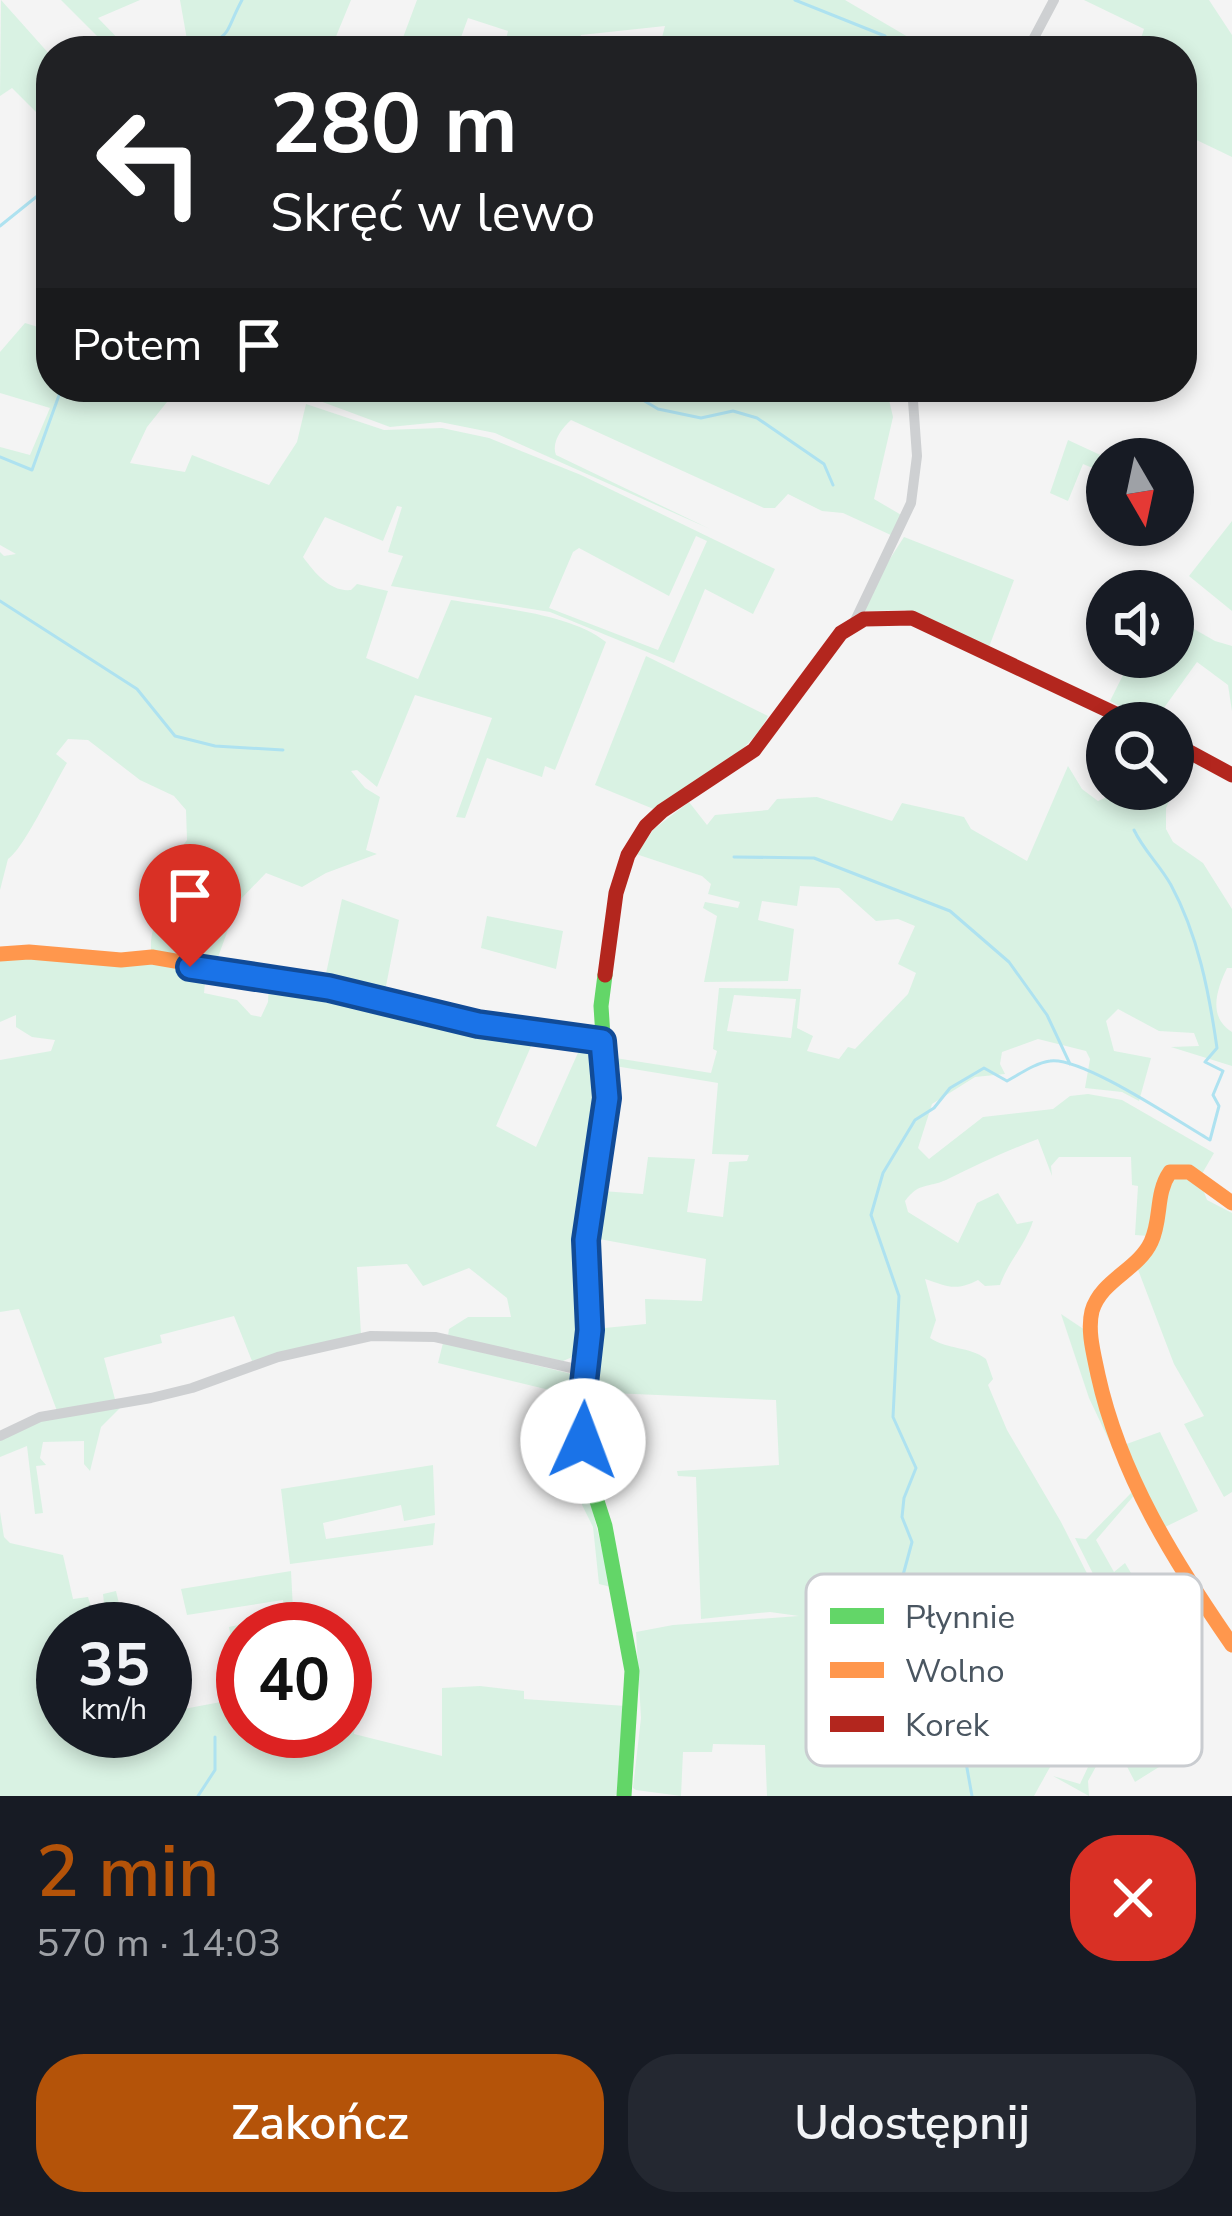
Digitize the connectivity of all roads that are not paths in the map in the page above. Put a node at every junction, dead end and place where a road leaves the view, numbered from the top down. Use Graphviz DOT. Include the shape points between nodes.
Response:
graph roads {
  1 [pos="1054,0"];
  2 [pos="1035,36"];
  3 [pos="913,402"];
  4 [pos="853,625"];
  5 [pos="1090,702"];
  6 [pos="1194,754"];
  7 [pos="1232,775"];
  8 [pos="0,954"];
  9 [pos="602,1041"];
  10 [pos="1232,1203"];
  11 [pos="586,1371"];
  12 [pos="0,1436"];
  13 [pos="1186,1574"];
  14 [pos="1202,1598"];
  15 [pos="1232,1645"];
  16 [pos="624,1796"];
  1 -- 2 [label="street"];
  3 -- 4 [label="street" via="908,516"];
  4 -- 5 [label="street" via="912,618"];
  4 -- 9 [label="street" via="754,750 662,811 630,852 616,892"];
  6 -- 7 [label="street"];
  8 -- 9 [label="street" via="152,957 478,1024"];
  9 -- 11 [label="street" via="607,1098 586,1240"];
  10 -- 13 [label="street" via="1190,1172 1170,1172 1150,1246 1102,1288 1092,1311 1101,1394 1118,1447"];
  11 -- 12 [label="street" via="435,1336 371,1336 172,1394 40,1417"];
  11 -- 16 [label="street" via="583,1441 632,1671"];
  14 -- 15 [label="street"];
}
